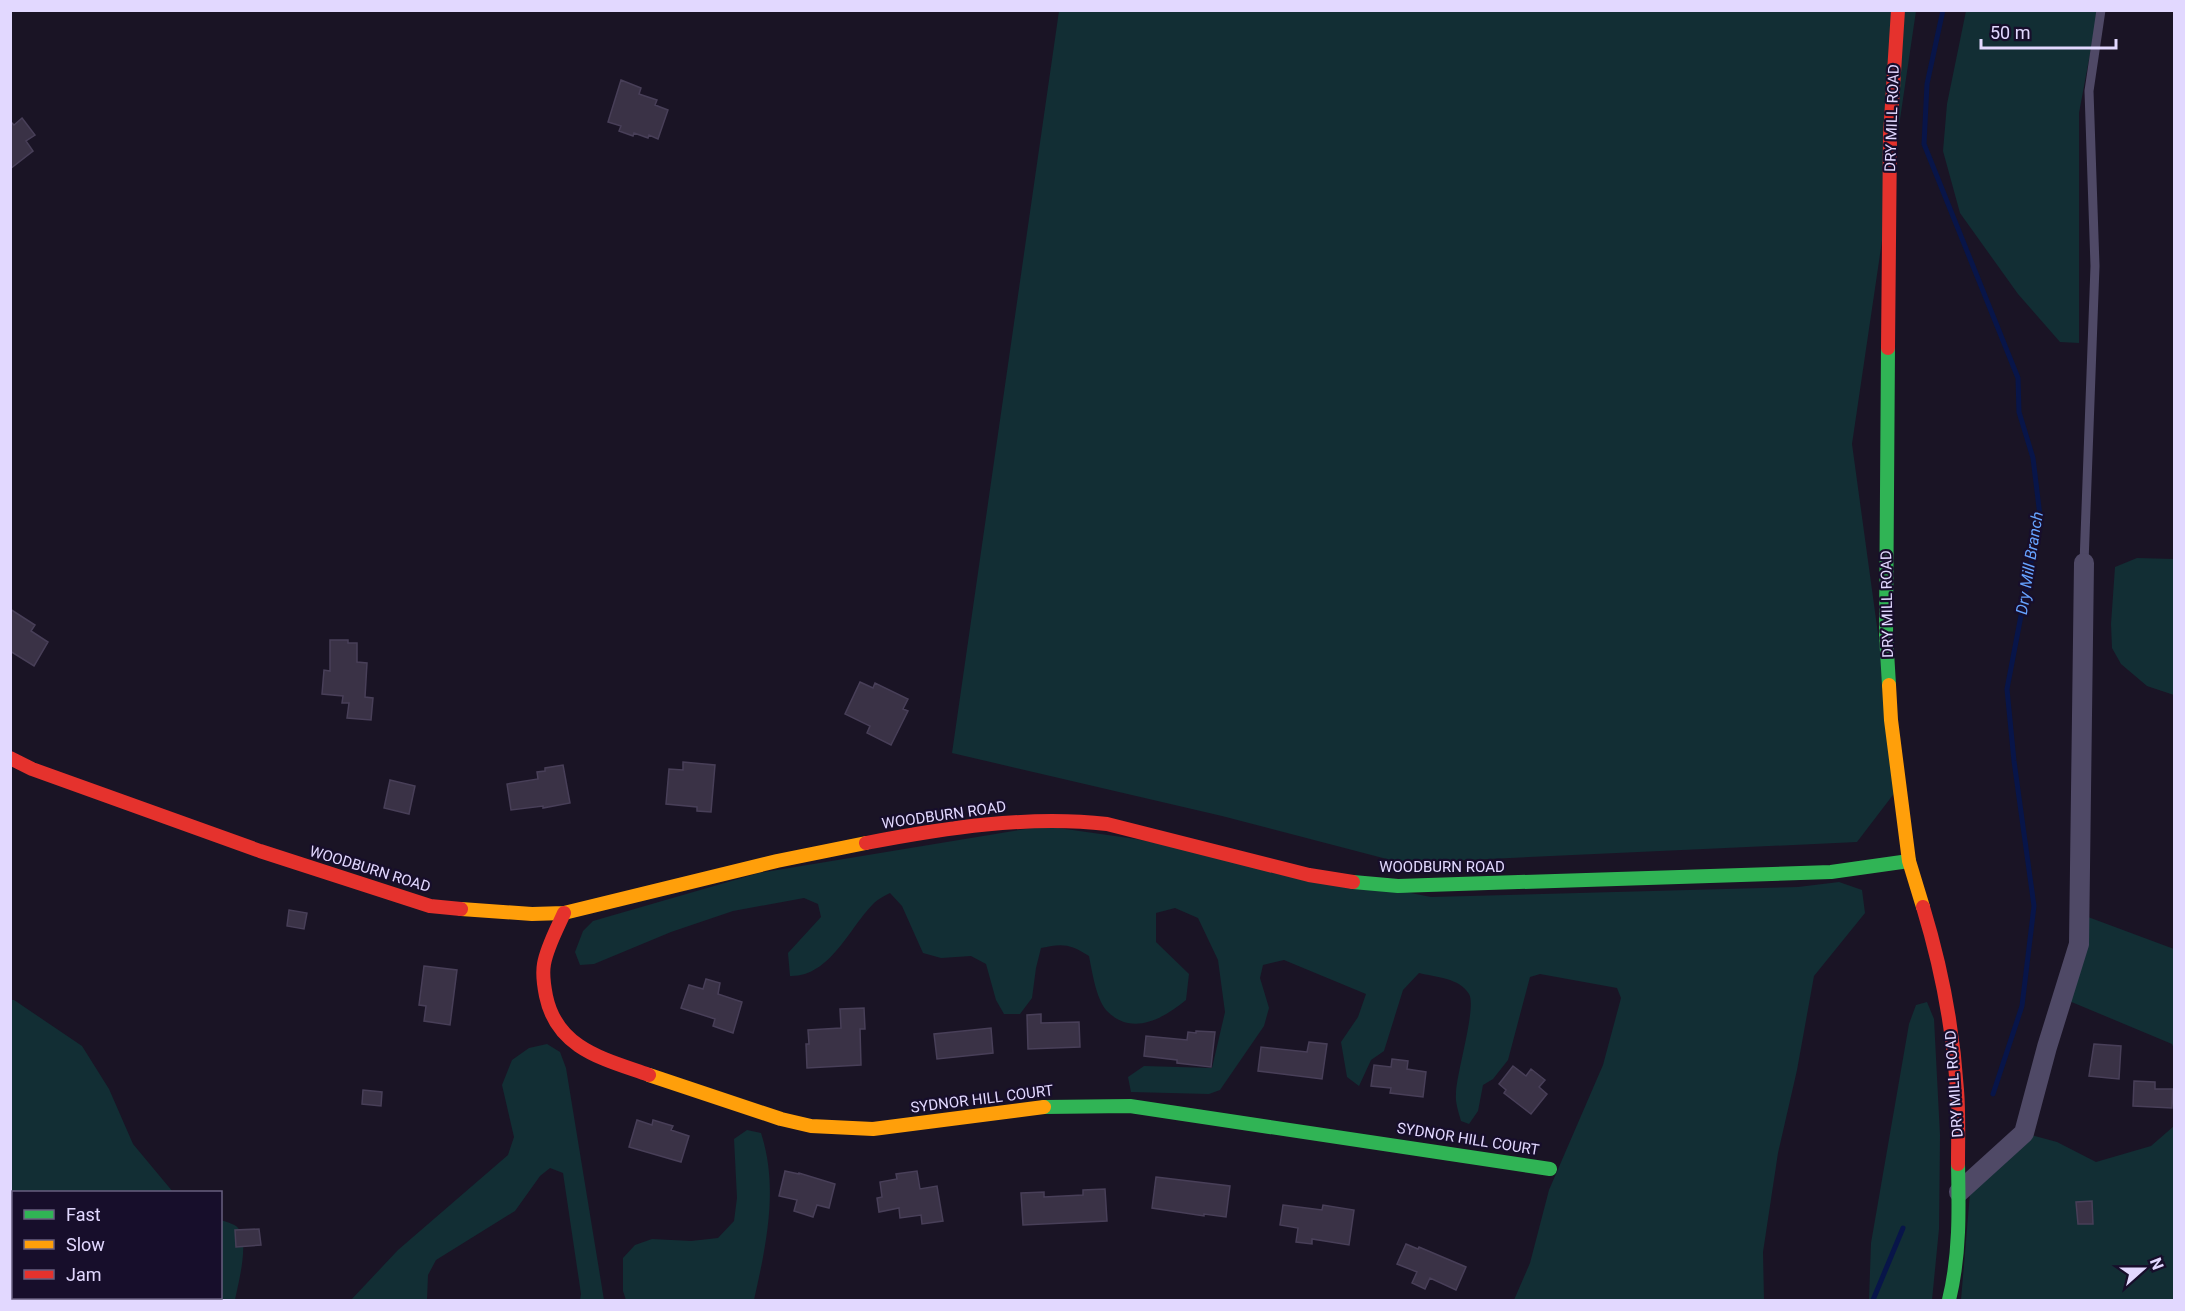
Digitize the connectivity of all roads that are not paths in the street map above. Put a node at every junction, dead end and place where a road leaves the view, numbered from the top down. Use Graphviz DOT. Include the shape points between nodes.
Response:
graph roads {
  1 [pos="1898,10"];
  2 [pos="2101,10"];
  3 [pos="2084,563"];
  4 [pos="10,758"];
  5 [pos="1909,861"];
  6 [pos="564,913"];
  7 [pos="1550,1168"];
  8 [pos="1959,1192"];
  9 [pos="1949,1300"];
  1 -- 5 [label="street, DRY MILL ROAD" via="1890,146 1886,635 1891,720"];
  2 -- 3 [label="lane" via="2089,91 2095,266"];
  3 -- 8 [label="street" via="2079,944 2024,1133"];
  4 -- 6 [label="street, WOODBURN ROAD" via="260,851 430,906"];
  5 -- 6 [label="street, WOODBURN ROAD" via="1832,872 1398,886 1309,875 1107,824 1042,819 814,852"];
  5 -- 8 [label="street, DRY MILL ROAD" via="1936,951 1948,1015 1957,1090"];
  6 -- 7 [label="street, SYDNOR HILL COURT" via="544,964 543,983 549,1011 567,1038 621,1065 781,1119 811,1126 873,1129 1042,1107 1130,1106"];
  8 -- 9 [label="street, DRY MILL ROAD"];
}
